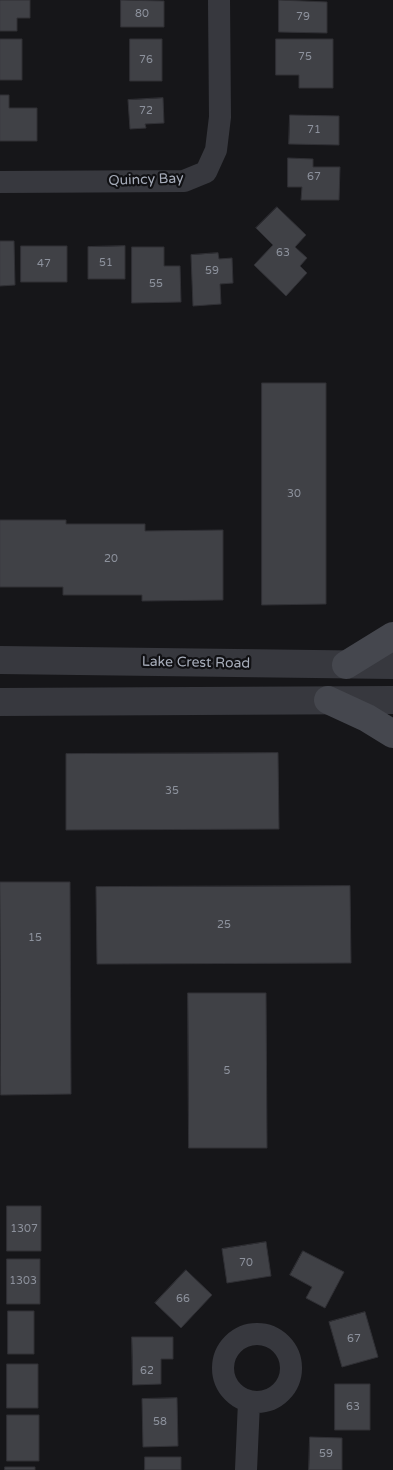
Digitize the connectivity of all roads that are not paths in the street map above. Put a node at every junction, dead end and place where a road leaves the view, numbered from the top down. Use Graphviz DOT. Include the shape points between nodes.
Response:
graph roads {
  1 [pos="219,0"];
  2 [pos="0,182"];
  3 [pos="393,636"];
  4 [pos="0,660"];
  5 [pos="346,665"];
  6 [pos="393,665"];
  7 [pos="328,700"];
  8 [pos="393,700"];
  9 [pos="0,702"];
  10 [pos="393,734"];
  11 [pos="249,1402"];
  12 [pos="246,1470"];
  1 -- 2 [label="street, Quincy Bay" via="220,117 216,150 206,172 184,181"];
  3 -- 5 [label="main road"];
  4 -- 5 [label="street, Lake Crest Road"];
  5 -- 6 [label="street, Lake Crest Road"];
  7 -- 8 [label="street"];
  7 -- 9 [label="street"];
  7 -- 10 [label="main road"];
  11 -- 12 [label="street"];
}
